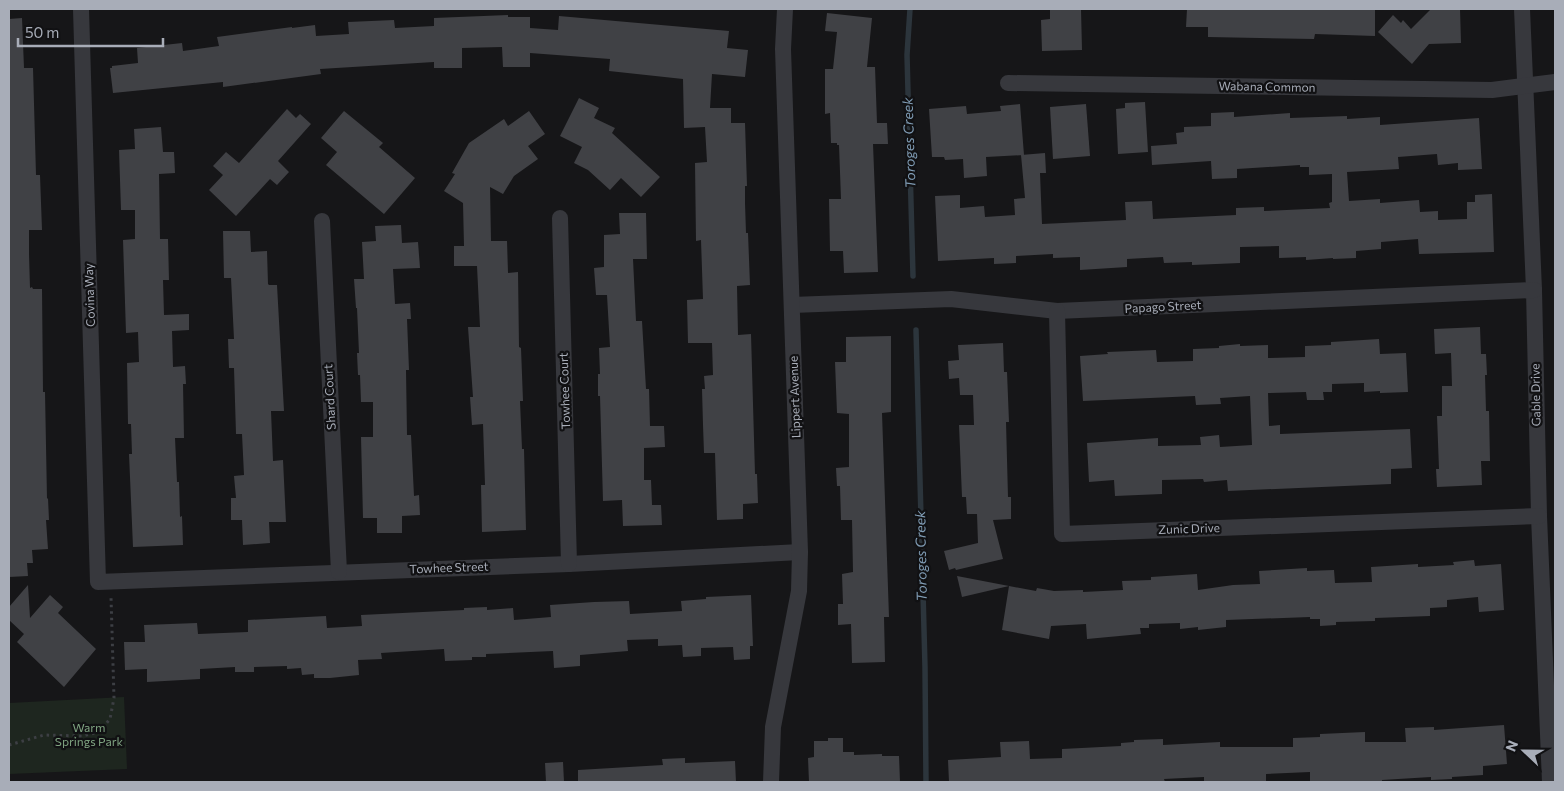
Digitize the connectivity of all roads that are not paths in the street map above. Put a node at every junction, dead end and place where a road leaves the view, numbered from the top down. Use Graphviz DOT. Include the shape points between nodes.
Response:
graph roads {
  1 [pos="82,9"];
  2 [pos="785,9"];
  3 [pos="1522,9"];
  4 [pos="1555,82"];
  5 [pos="1008,83"];
  6 [pos="1525,87"];
  7 [pos="560,218"];
  8 [pos="322,221"];
  9 [pos="1534,290"];
  10 [pos="792,305"];
  11 [pos="1057,311"];
  12 [pos="1539,516"];
  13 [pos="800,552"];
  14 [pos="570,564"];
  15 [pos="339,572"];
  16 [pos="104,582"];
  17 [pos="771,782"];
  18 [pos="1550,782"];
  1 -- 16 [label="street, Covina Way"];
  2 -- 10 [label="street, Lippert Avenue" via="783,49"];
  3 -- 6 [label="street, Gable Drive"];
  4 -- 6 [label="street, Wabana Common"];
  5 -- 6 [label="street, Wabana Common" via="1492,90"];
  6 -- 9 [label="street, Gable Drive"];
  7 -- 14 [label="street, Towhee Court"];
  8 -- 15 [label="street, Shard Court"];
  9 -- 11 [label="street, Papago Street"];
  9 -- 12 [label="street, Gable Drive"];
  10 -- 11 [label="street, Papago Street" via="951,299"];
  10 -- 13 [label="street, Lippert Avenue"];
  11 -- 12 [label="street, Zunic Drive" via="1062,534"];
  12 -- 18 [label="street, Gable Drive"];
  13 -- 14 [label="street, Towhee Street"];
  13 -- 17 [label="street, Lippert Avenue" via="799,591 773,727"];
  14 -- 15 [label="street, Towhee Street"];
  15 -- 16 [label="street, Towhee Street"];
}
